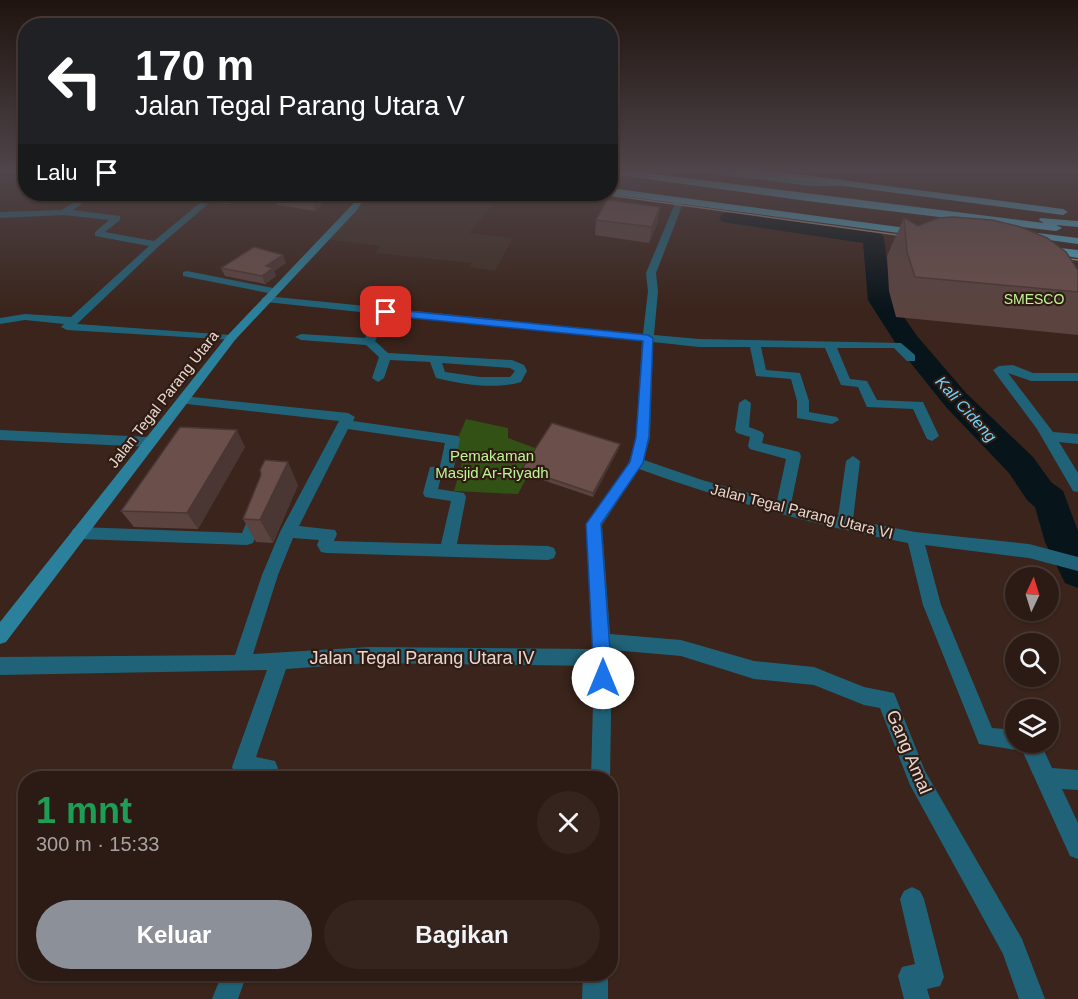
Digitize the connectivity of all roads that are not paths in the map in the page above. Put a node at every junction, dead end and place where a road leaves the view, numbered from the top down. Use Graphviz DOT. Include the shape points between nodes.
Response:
graph roads {
  1 [pos="114,218"];
  2 [pos="188,218"];
  3 [pos="345,218"];
  4 [pos="673,218"];
  5 [pos="806,218"];
  6 [pos="899,218"];
  7 [pos="973,218"];
  8 [pos="1027,218"];
  9 [pos="1078,224"];
  10 [pos="1078,230"];
  11 [pos="938,235"];
  12 [pos="1078,241"];
  13 [pos="156,244"];
  14 [pos="1031,248"];
  15 [pos="1078,254"];
  16 [pos="187,274"];
  17 [pos="269,295"];
  18 [pos="386,312"];
  19 [pos="0,321"];
  20 [pos="74,321"];
  21 [pos="301,337"];
  22 [pos="231,338"];
  23 [pos="648,338"];
  24 [pos="369,342"];
  25 [pos="755,344"];
  26 [pos="830,345"];
  27 [pos="385,356"];
  28 [pos="911,358"];
  29 [pos="435,360"];
  30 [pos="1078,377"];
  31 [pos="378,378"];
  32 [pos="183,400"];
  33 [pos="745,404"];
  34 [pos="832,420"];
  35 [pos="344,424"];
  36 [pos="0,435"];
  37 [pos="932,436"];
  38 [pos="1051,437"];
  39 [pos="1078,439"];
  40 [pos="151,442"];
  41 [pos="853,461"];
  42 [pos="636,463"];
  43 [pos="1072,463"];
  44 [pos="1078,487"];
  45 [pos="264,498"];
  46 [pos="783,508"];
  47 [pos="845,525"];
  48 [pos="288,532"];
  49 [pos="79,533"];
  50 [pos="915,538"];
  51 [pos="448,549"];
  52 [pos="548,553"];
  53 [pos="1078,564"];
  54 [pos="0,636"];
  55 [pos="603,650"];
  56 [pos="280,659"];
  57 [pos="241,663"];
  58 [pos="0,666"];
  59 [pos="1005,739"];
  60 [pos="1034,753"];
  61 [pos="267,771"];
  62 [pos="601,771"];
  63 [pos="1045,778"];
  64 [pos="1078,780"];
  65 [pos="1078,848"];
  66 [pos="912,899"];
  67 [pos="232,981"];
  68 [pos="596,981"];
  69 [pos="225,999"];
  70 [pos="595,999"];
  71 [pos="917,999"];
  72 [pos="1032,999"];
  1 -- 13 [label="street" via="117,218 98,234"];
  2 -- 13 [label="street"];
  3 -- 17 [label="street, Jalan Tegal Parang Utara"];
  4 -- 23 [label="street" via="651,273"];
  5 -- 11 [label="highway"];
  6 -- 12 [label="highway"];
  7 -- 10 [label="highway"];
  8 -- 9 [label="highway"];
  13 -- 20 [label="street"];
  14 -- 15 [label="highway"];
  16 -- 17 [label="street"];
  17 -- 18 [label="street"];
  17 -- 22 [label="street, Jalan Tegal Parang Utara"];
  18 -- 23 [label="street" via="496,317"];
  18 -- 24 [label="street"];
  19 -- 20 [label="street" via="24,317"];
  20 -- 22 [label="street" via="68,327"];
  21 -- 24 [label="street"];
  22 -- 32 [label="street, Jalan Tegal Parang Utara"];
  23 -- 25 [label="street"];
  23 -- 42 [label="street" via="643,437"];
  24 -- 27 [label="street"];
  25 -- 26 [label="street"];
  25 -- 34 [label="street" via="760,373 796,376 803,401 802,414"];
  26 -- 28 [label="street" via="897,345"];
  26 -- 37 [label="street" via="845,382 862,384 871,404 918,405"];
  27 -- 29 [label="street"];
  27 -- 31 [label="street"];
  29 -- 29 [label="street" via="440,375 508,382 521,371 512,364"];
  30 -- 38 [label="street" via="1031,377 1013,369 999,370"];
  32 -- 35 [label="street" via="346,416"];
  32 -- 40 [label="street, Jalan Tegal Parang Utara"];
  33 -- 46 [label="street" via="742,430 757,435 755,446 794,456"];
  35 -- 48 [label="street"];
  35 -- 51 [label="street" via="453,439 446,472 435,471 430,493 459,497"];
  36 -- 40 [label="street"];
  38 -- 39 [label="street"];
  38 -- 43 [label="street"];
  40 -- 49 [label="street, Jalan Tegal Parang Utara"];
  41 -- 47 [label="street"];
  42 -- 46 [label="street, Jalan Tegal Parang Utara VI"];
  42 -- 55 [label="street" via="594,524"];
  43 -- 44 [label="street"];
  45 -- 49 [label="street" via="247,539"];
  46 -- 47 [label="street, Jalan Tegal Parang Utara VI"];
  47 -- 50 [label="street, Jalan Tegal Parang Utara VI"];
  48 -- 51 [label="street" via="328,534 327,547"];
  48 -- 57 [label="street"];
  49 -- 54 [label="street, Jalan Tegal Parang Utara"];
  50 -- 53 [label="street, Jalan Tegal Parang Utara VI" via="1029,551"];
  50 -- 59 [label="street" via="932,605 986,737"];
  51 -- 52 [label="street"];
  55 -- 56 [label="street, Jalan Tegal Parang Utara IV"];
  55 -- 62 [label="street"];
  55 -- 72 [label="street, Gang Amal" via="681,648 754,670 814,676 864,696 887,700 917,778 1013,948"];
  56 -- 57 [label="street, Jalan Tegal Parang Utara IV"];
  56 -- 61 [label="street" via="242,767 268,768"];
  57 -- 58 [label="street, Jalan Tegal Parang Utara IV"];
  60 -- 63 [label="street"];
  63 -- 64 [label="street"];
  63 -- 65 [label="street"];
  66 -- 71 [label="street" via="931,977 910,976"];
  67 -- 69 [label="street"];
  68 -- 70 [label="street"];
}
